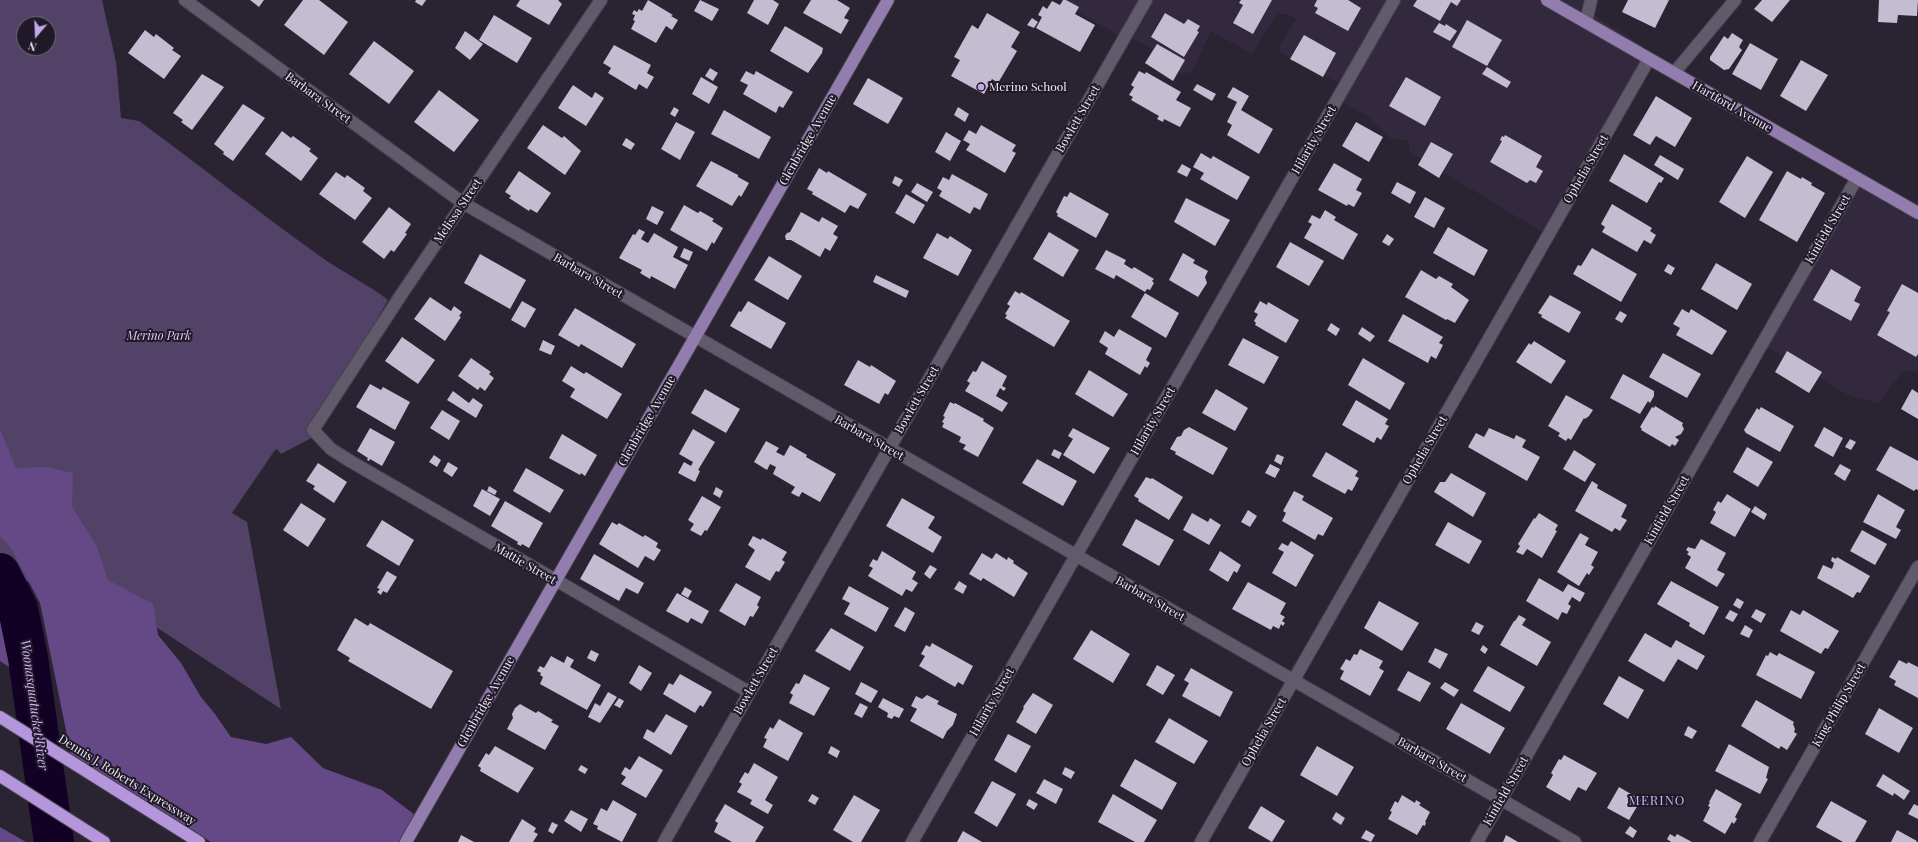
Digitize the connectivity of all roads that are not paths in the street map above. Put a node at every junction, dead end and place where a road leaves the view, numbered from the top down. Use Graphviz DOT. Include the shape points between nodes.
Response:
graph roads {
  1 [pos="185,0"];
  2 [pos="601,0"];
  3 [pos="888,0"];
  4 [pos="1146,0"];
  5 [pos="1394,0"];
  6 [pos="1547,0"];
  7 [pos="1591,0"];
  8 [pos="1735,0"];
  9 [pos="1586,22"];
  10 [pos="1650,59"];
  11 [pos="1674,73"];
  12 [pos="1858,178"];
  13 [pos="463,203"];
  14 [pos="1918,213"];
  15 [pos="695,337"];
  16 [pos="317,424"];
  17 [pos="889,449"];
  18 [pos="1076,556"];
  19 [pos="1918,567"];
  20 [pos="556,582"];
  21 [pos="1293,680"];
  22 [pos="749,692"];
  23 [pos="0,717"];
  24 [pos="0,776"];
  25 [pos="1501,800"];
  26 [pos="104,842"];
  27 [pos="199,842"];
  28 [pos="406,842"];
  29 [pos="664,842"];
  30 [pos="912,842"];
  31 [pos="1201,842"];
  32 [pos="1477,842"];
  33 [pos="1575,842"];
  34 [pos="1760,842"];
  1 -- 13 [label="street, Barbara Street"];
  2 -- 13 [label="street, Melissa Street"];
  3 -- 15 [label="main road, Glenbridge Avenue"];
  4 -- 17 [label="street, Bowlett Street"];
  5 -- 18 [label="street, Hilarity Street"];
  6 -- 9 [label="main road, Hartford Avenue"];
  7 -- 9 [label="street"];
  8 -- 11 [label="street"];
  9 -- 10 [label="main road, Hartford Avenue"];
  10 -- 11 [label="main road, Hartford Avenue"];
  10 -- 21 [label="street, Ophelia Street"];
  11 -- 12 [label="main road, Hartford Avenue"];
  12 -- 14 [label="main road, Hartford Avenue"];
  12 -- 25 [label="street, Kinfield Street"];
  13 -- 15 [label="street, Barbara Street"];
  13 -- 16 [label="street, Melissa Street"];
  15 -- 17 [label="street, Barbara Street"];
  15 -- 20 [label="main road, Glenbridge Avenue"];
  16 -- 20 [label="street, Mattie Street" via="313,430 331,449"];
  17 -- 18 [label="street, Barbara Street"];
  17 -- 22 [label="street, Bowlett Street"];
  18 -- 21 [label="street, Barbara Street"];
  18 -- 30 [label="street, Hilarity Street"];
  19 -- 34 [label="street, King Philip Street"];
  20 -- 22 [label="street, Mattie Street"];
  20 -- 28 [label="main road, Glenbridge Avenue"];
  21 -- 25 [label="street, Barbara Street"];
  21 -- 31 [label="street, Ophelia Street"];
  22 -- 29 [label="street, Bowlett Street"];
  23 -- 27 [label="highway, Dennis J. Roberts Expressway"];
  24 -- 26 [label="highway"];
  25 -- 32 [label="street, Kinfield Street"];
  25 -- 33 [label="street, Barbara Street"];
}
